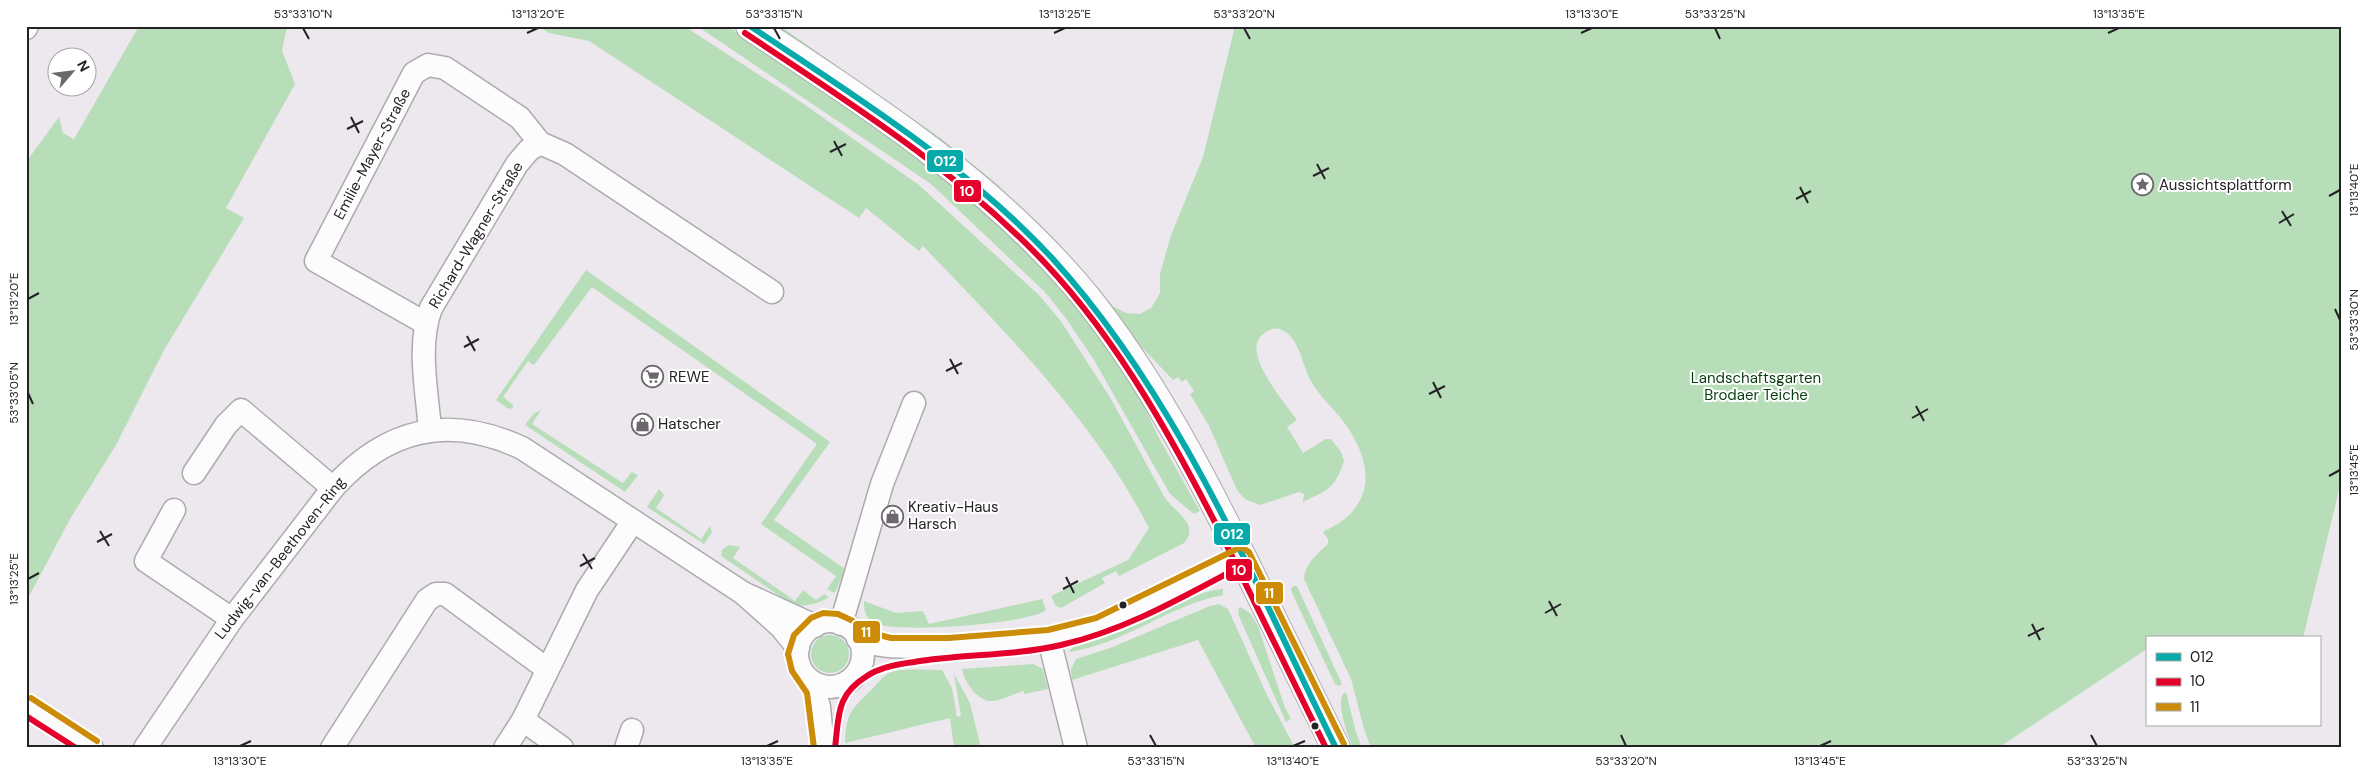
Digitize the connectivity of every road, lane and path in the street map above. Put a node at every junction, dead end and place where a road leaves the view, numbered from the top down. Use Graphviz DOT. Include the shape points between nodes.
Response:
graph roads {
  1 [pos="750,26"];
  2 [pos="540,143"];
  3 [pos="772,292"];
  4 [pos="425,323"];
  5 [pos="914,403"];
  6 [pos="430,430"];
  7 [pos="194,473"];
  8 [pos="333,488"];
  9 [pos="174,510"];
  10 [pos="633,521"];
  11 [pos="1241,556"];
  12 [pos="743,593"];
  13 [pos="232,619"];
  14 [pos="841,624"];
  15 [pos="814,626"];
  16 [pos="858,639"];
  17 [pos="1049,639"];
  18 [pos="948,647"];
  19 [pos="798,648"];
  20 [pos="547,669"];
  21 [pos="858,670"];
  22 [pos="812,682"];
  23 [pos="838,686"];
  24 [pos="26,705"];
  25 [pos="522,720"];
  26 [pos="92,748"];
  27 [pos="145,748"];
  28 [pos="332,748"];
  29 [pos="505,748"];
  30 [pos="562,748"];
  31 [pos="825,748"];
  32 [pos="1076,748"];
  33 [pos="1336,748"];
  1 -- 11 [label="main road" via="917,139 989,197 1041,247 1085,296 1130,356 1194,464"];
  2 -- 3 [label="street" via="565,154"];
  2 -- 4 [label="street, Richard-Wagner-Straße" via="517,164"];
  2 -- 4 [label="street, Emilie-Mayer-Straße" via="520,118 445,68 428,65 414,73 316,261"];
  4 -- 6 [label="street, Richard-Wagner-Straße"];
  5 -- 14 [label="street" via="882,484"];
  6 -- 8 [label="street, Ludwig-van-Beethoven-Ring" via="390,442 374,451 351,468"];
  6 -- 10 [label="street, Ludwig-van-Beethoven-Ring" via="460,430 500,438 522,448"];
  7 -- 8 [label="street" via="226,425 241,410"];
  8 -- 13 [label="street, Ludwig-van-Beethoven-Ring"];
  9 -- 13 [label="street" via="146,561"];
  10 -- 12 [label="street, Ludwig-van-Beethoven-Ring"];
  10 -- 20 [label="street" via="587,590"];
  11 -- 17 [label="street" via="1099,626"];
  11 -- 33 [label="main road"];
  12 -- 15 [label="street, Ludwig-van-Beethoven-Ring"];
  12 -- 19 [label="street, Ludwig-van-Beethoven-Ring" via="781,627"];
  13 -- 27 [label="street, Ludwig-van-Beethoven-Ring"];
  14 -- 15 [label="street" via="830,622"];
  14 -- 16 [label="street"];
  15 -- 19 [label="street" via="805,633"];
  16 -- 18 [label="street" via="890,647"];
  16 -- 21 [label="street" via="862,657"];
  17 -- 18 [label="street"];
  17 -- 32 [label="street"];
  18 -- 21 [label="street" via="881,660"];
  19 -- 22 [label="street, Ludwig-van-Beethoven-Ring" via="800,667"];
  20 -- 25 [label="street"];
  20 -- 28 [label="street" via="445,594 436,594 427,600"];
  21 -- 23 [label="street" via="848,682"];
  22 -- 23 [label="street" via="827,687"];
  22 -- 31 [label="street, Ludwig-van-Beethoven-Ring"];
  23 -- 31 [label="street, Ludwig-van-Beethoven-Ring"];
  24 -- 26 [label="street"];
  25 -- 29 [label="street"];
  25 -- 30 [label="street"];
}
